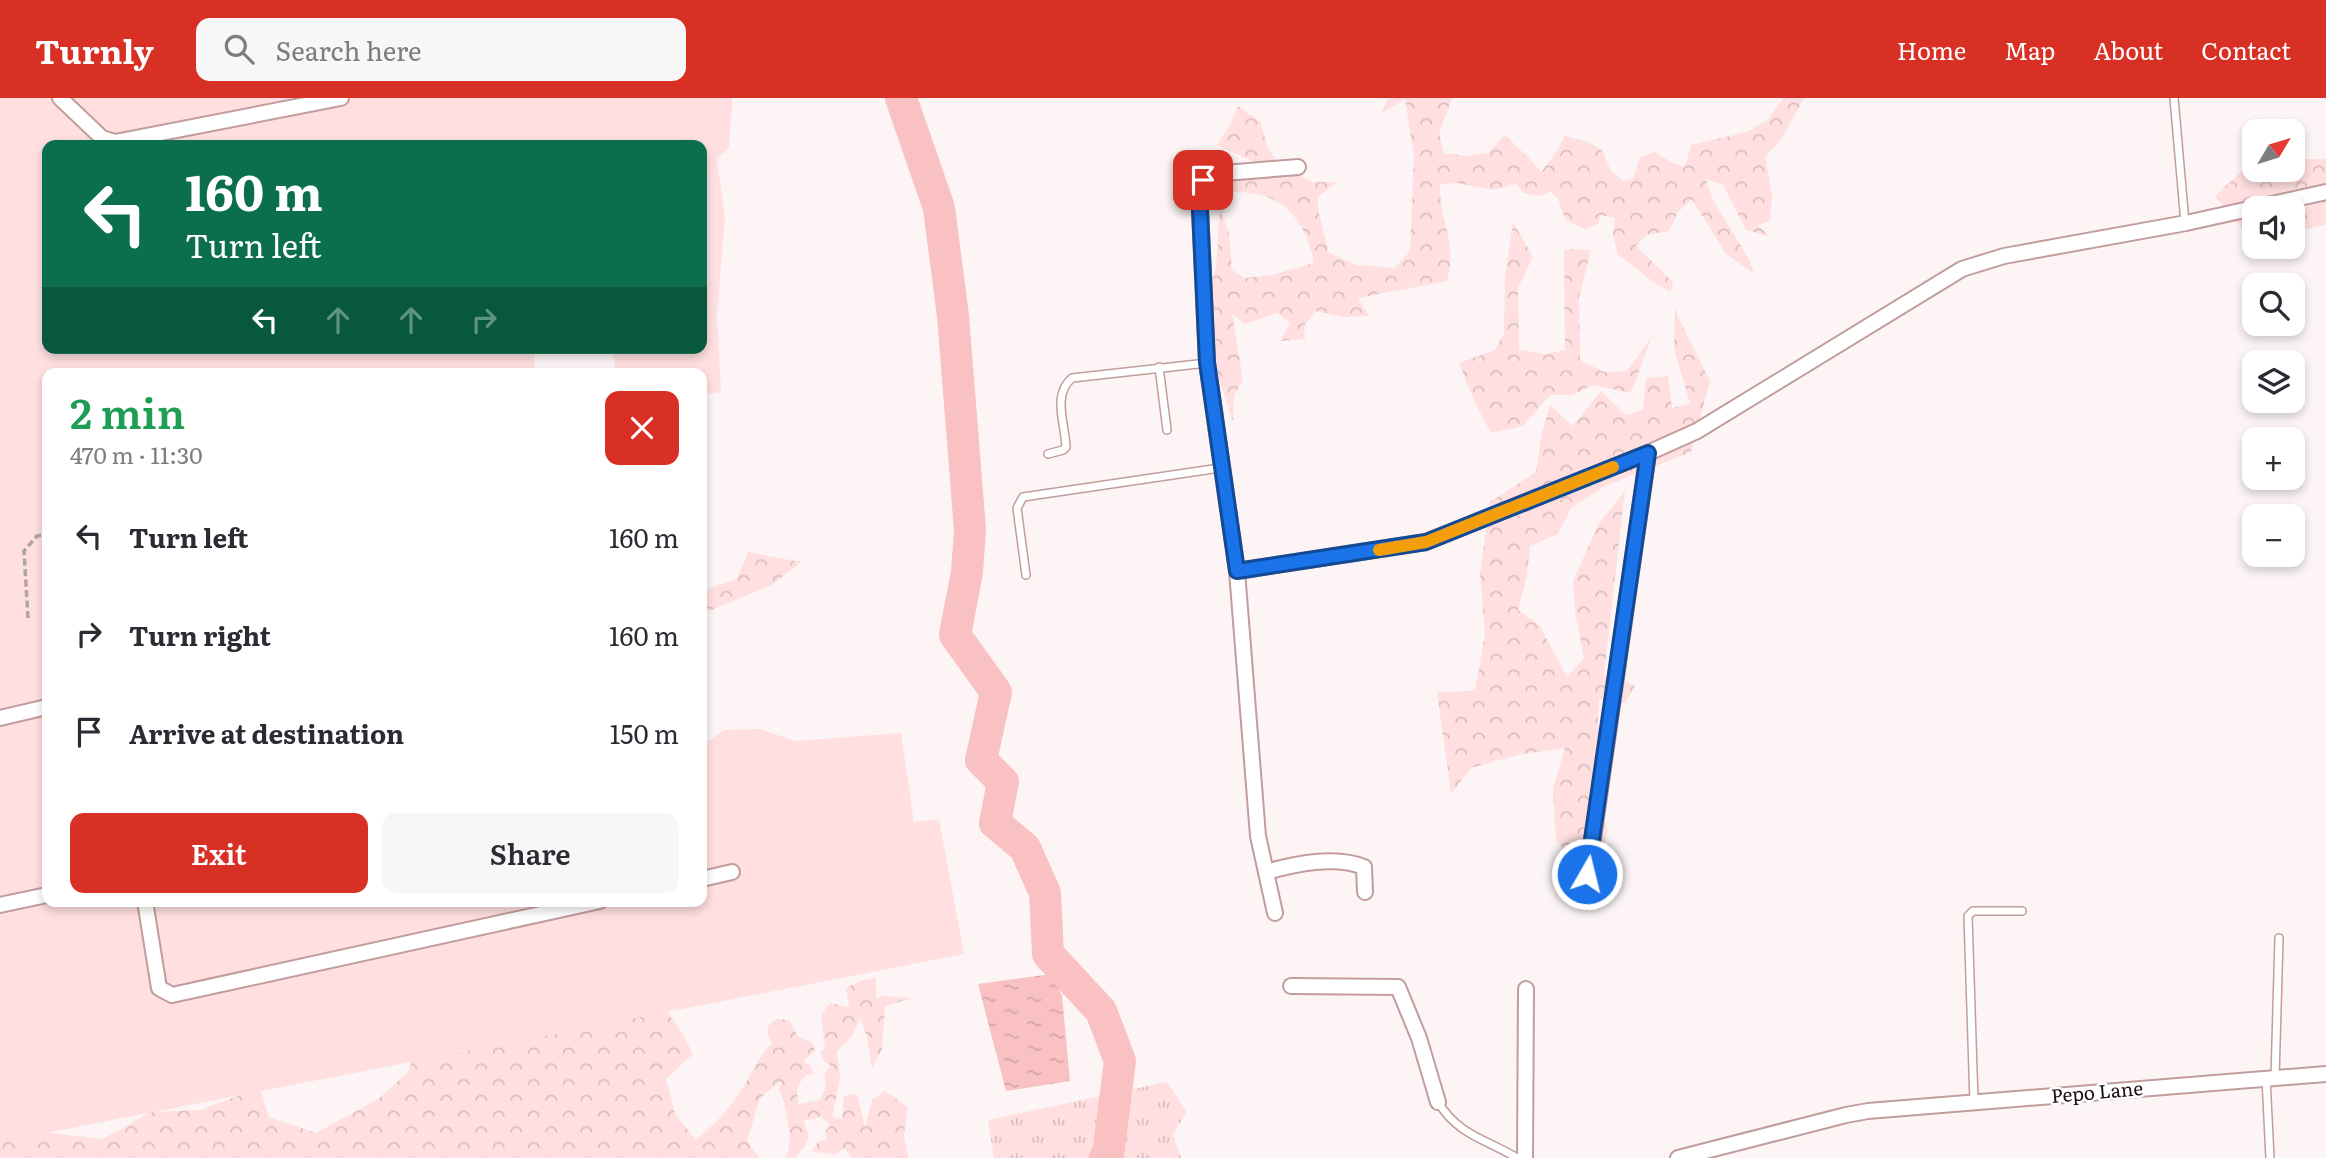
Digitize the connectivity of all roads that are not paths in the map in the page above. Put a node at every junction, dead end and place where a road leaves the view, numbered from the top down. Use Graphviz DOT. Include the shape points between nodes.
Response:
graph roads {
  1 [pos="60,98"];
  2 [pos="341,98"];
  3 [pos="2174,98"];
  4 [pos="108,140"];
  5 [pos="125,140"];
  6 [pos="1298,167"];
  7 [pos="2326,192"];
  8 [pos="2186,223"];
  9 [pos="1207,362"];
  10 [pos="1159,367"];
  11 [pos="1167,430"];
  12 [pos="1648,453"];
  13 [pos="1048,454"];
  14 [pos="1220,468"];
  15 [pos="1237,571"];
  16 [pos="1026,575"];
  17 [pos="42,708"];
  18 [pos="0,718"];
  19 [pos="732,872"];
  20 [pos="1266,872"];
  21 [pos="1587,874"];
  22 [pos="707,878"];
  23 [pos="1365,892"];
  24 [pos="42,896"];
  25 [pos="0,905"];
  26 [pos="146,907"];
  27 [pos="573,907"];
  28 [pos="2022,912"];
  29 [pos="1275,913"];
  30 [pos="2279,938"];
  31 [pos="1291,986"];
  32 [pos="1526,989"];
  33 [pos="2326,1074"];
  34 [pos="2271,1078"];
  35 [pos="1438,1102"];
  36 [pos="1974,1102"];
  37 [pos="1517,1158"];
  38 [pos="1525,1158"];
  39 [pos="1678,1158"];
  40 [pos="2270,1158"];
  1 -- 4 [label="street"];
  2 -- 5 [label="street"];
  3 -- 8 [label="lane"];
  6 -- 9 [label="street" via="1213,174 1199,188"];
  7 -- 8 [label="street"];
  8 -- 12 [label="street" via="2004,256 1962,269 1697,431"];
  9 -- 10 [label="lane"];
  9 -- 14 [label="street"];
  10 -- 11 [label="lane"];
  10 -- 13 [label="lane" via="1072,378 1062,390 1066,447"];
  12 -- 15 [label="street" via="1426,542"];
  12 -- 21 [label="street"];
  14 -- 15 [label="street"];
  14 -- 16 [label="lane" via="1023,497 1017,508"];
  15 -- 20 [label="street" via="1258,836"];
  17 -- 18 [label="street"];
  19 -- 22 [label="street"];
  20 -- 23 [label="street" via="1291,865 1350,861 1364,867"];
  20 -- 29 [label="street"];
  24 -- 25 [label="street"];
  26 -- 27 [label="street" via="159,988 172,996"];
  28 -- 36 [label="lane" via="1973,911 1968,916"];
  30 -- 34 [label="lane"];
  31 -- 35 [label="street" via="1398,987"];
  32 -- 38 [label="street"];
  33 -- 34 [label="street, Pepo Lane"];
  34 -- 36 [label="street, Pepo Lane"];
  34 -- 40 [label="lane"];
  35 -- 37 [label="lane" via="1459,1127"];
  36 -- 39 [label="street, Pepo Lane" via="1846,1115"];
}
